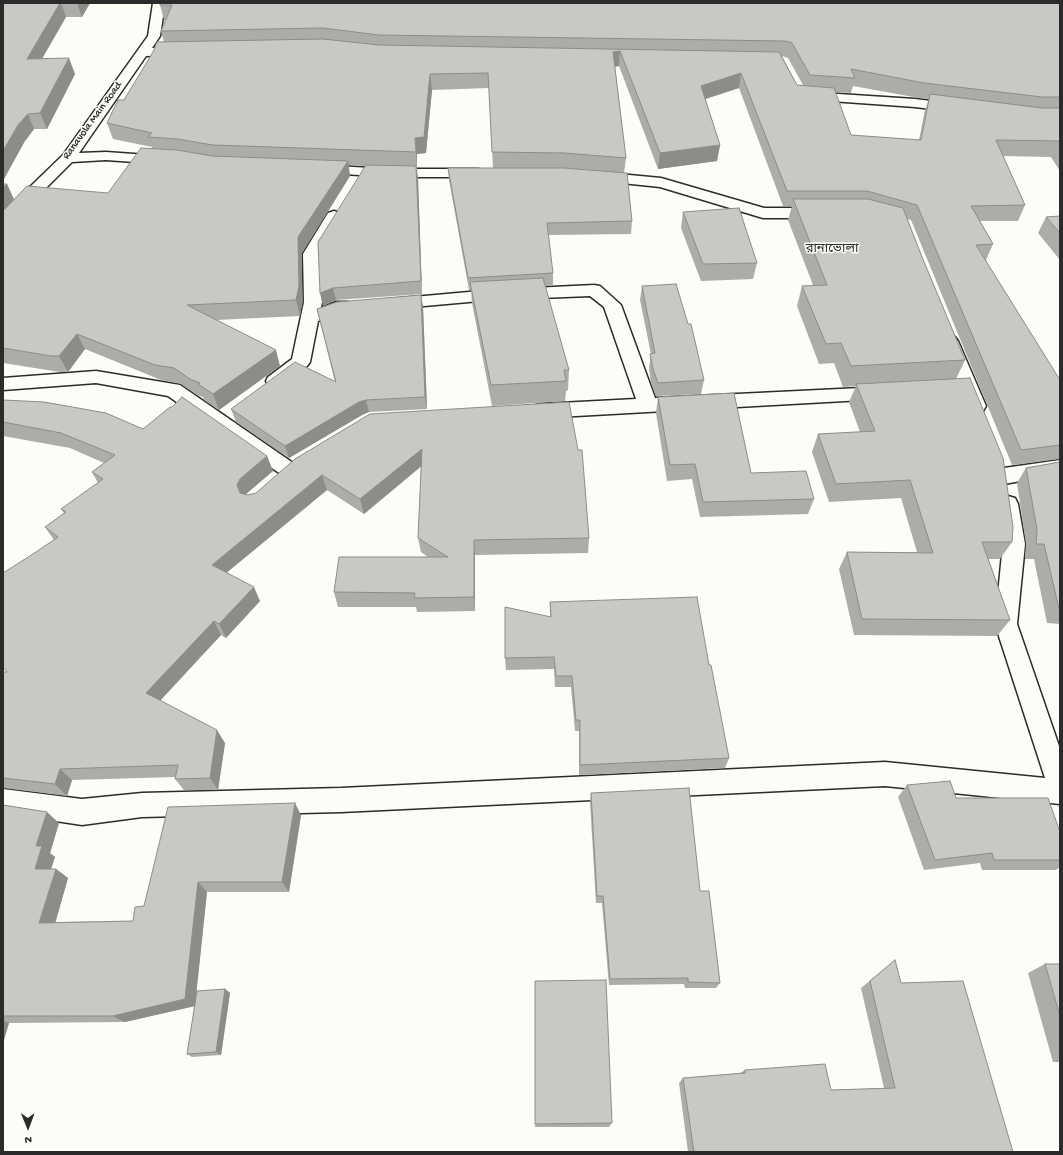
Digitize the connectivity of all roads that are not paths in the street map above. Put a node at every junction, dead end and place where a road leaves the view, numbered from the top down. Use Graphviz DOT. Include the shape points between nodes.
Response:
graph roads {
  1 [pos="160,3"];
  2 [pos="199,50"];
  3 [pos="143,52"];
  4 [pos="796,89"];
  5 [pos="967,110"];
  6 [pos="68,158"];
  7 [pos="182,160"];
  8 [pos="302,169"];
  9 [pos="497,173"];
  10 [pos="579,176"];
  11 [pos="342,203"];
  12 [pos="832,213"];
  13 [pos="3,224"];
  14 [pos="310,318"];
  15 [pos="943,326"];
  16 [pos="3,384"];
  17 [pos="263,390"];
  18 [pos="898,392"];
  19 [pos="648,405"];
  20 [pos="524,411"];
  21 [pos="980,417"];
  22 [pos="305,460"];
  23 [pos="1060,467"];
  24 [pos="1060,786"];
  25 [pos="1060,792"];
  26 [pos="3,801"];
  1 -- 3 [label="street, Ranavola Main Road" via="154,36"];
  2 -- 3 [label="street"];
  3 -- 6 [label="street, Ranavola Main Road"];
  4 -- 5 [label="street" via="800,96 915,103"];
  6 -- 7 [label="street" via="106,156"];
  6 -- 13 [label="street, Ranavola Main Road"];
  8 -- 9 [label="street" via="358,178 388,174"];
  10 -- 12 [label="street" via="660,183 763,213"];
  11 -- 14 [label="street" via="311,254 313,302"];
  14 -- 17 [label="street" via="301,362"];
  14 -- 19 [label="street" via="336,308 491,295 594,290 612,305"];
  15 -- 21 [label="street" via="961,389"];
  16 -- 22 [label="street" via="96,377 173,390 226,418 283,476"];
  18 -- 19 [label="street"];
  19 -- 20 [label="street"];
  23 -- 24 [label="street" via="1001,469 1014,544 1006,624"];
  25 -- 26 [label="street" via="885,774 341,800 142,804 82,812"];
}
